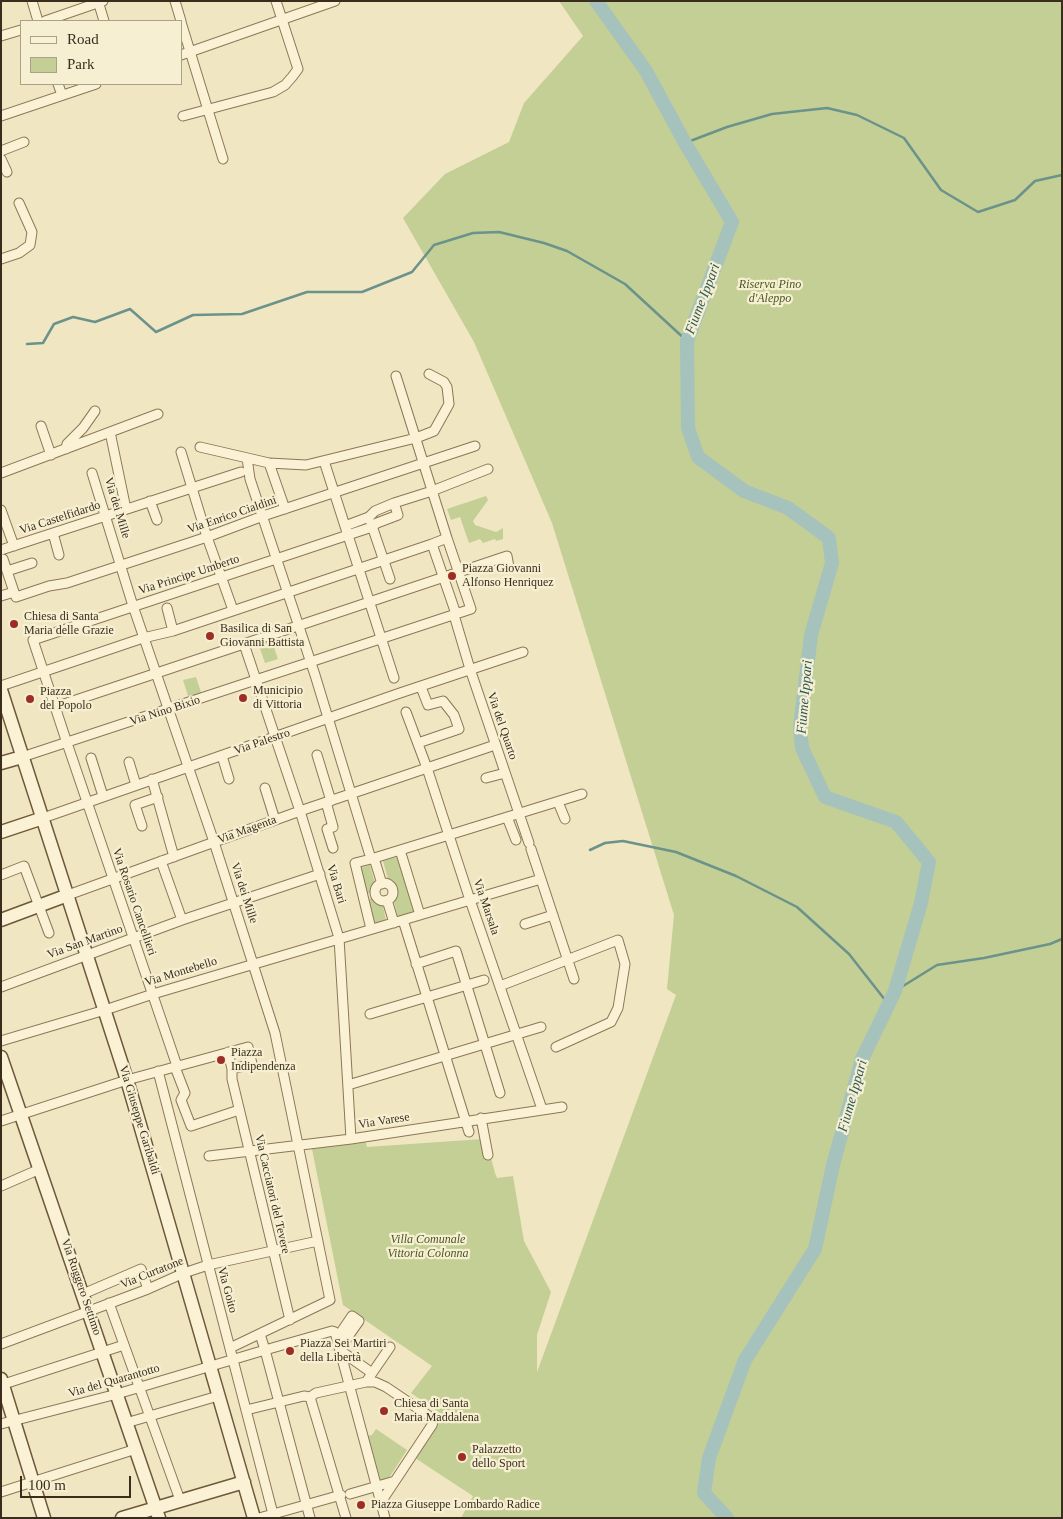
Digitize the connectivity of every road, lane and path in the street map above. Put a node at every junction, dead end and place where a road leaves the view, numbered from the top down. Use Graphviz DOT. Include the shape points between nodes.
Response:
graph roads {
  1 [pos="32,1"];
  2 [pos="175,1"];
  3 [pos="276,1"];
  4 [pos="335,1"];
  5 [pos="100,2"];
  6 [pos="38,20"];
  7 [pos="48,20"];
  8 [pos="104,20"];
  9 [pos="180,20"];
  10 [pos="282,21"];
  11 [pos="182,28"];
  12 [pos="20,30"];
  13 [pos="1,36"];
  14 [pos="186,53"];
  15 [pos="58,85"];
  16 [pos="93,85"];
  17 [pos="62,95"];
  18 [pos="208,109"];
  19 [pos="1,116"];
  20 [pos="182,116"];
  21 [pos="24,142"];
  22 [pos="1,151"];
  23 [pos="1,159"];
  24 [pos="223,159"];
  25 [pos="6,172"];
  26 [pos="20,203"];
  27 [pos="1,259"];
  28 [pos="430,374"];
  29 [pos="396,376"];
  30 [pos="94,411"];
  31 [pos="158,414"];
  32 [pos="41,426"];
  33 [pos="110,432"];
  34 [pos="416,438"];
  35 [pos="475,446"];
  36 [pos="200,447"];
  37 [pos="66,449"];
  38 [pos="181,452"];
  39 [pos="51,455"];
  40 [pos="248,458"];
  41 [pos="324,461"];
  42 [pos="269,463"];
  43 [pos="424,464"];
  44 [pos="488,469"];
  45 [pos="241,472"];
  46 [pos="1,473"];
  47 [pos="92,473"];
  48 [pos="193,487"];
  49 [pos="432,491"];
  50 [pos="334,493"];
  51 [pos="150,501"];
  52 [pos="397,502"];
  53 [pos="126,509"];
  54 [pos="1,510"];
  55 [pos="285,510"];
  56 [pos="107,516"];
  57 [pos="263,516"];
  58 [pos="369,517"];
  59 [pos="157,520"];
  60 [pos="344,526"];
  61 [pos="372,528"];
  62 [pos="53,533"];
  63 [pos="348,536"];
  64 [pos="207,537"];
  65 [pos="447,537"];
  66 [pos="430,545"];
  67 [pos="14,546"];
  68 [pos="2,555"];
  69 [pos="60,555"];
  70 [pos="277,559"];
  71 [pos="383,560"];
  72 [pos="32,563"];
  73 [pos="121,564"];
  74 [pos="510,567"];
  75 [pos="359,569"];
  76 [pos="7,571"];
  77 [pos="461,571"];
  78 [pos="222,577"];
  79 [pos="441,577"];
  80 [pos="390,579"];
  81 [pos="289,590"];
  82 [pos="14,592"];
  83 [pos="1,596"];
  84 [pos="370,602"];
  85 [pos="133,606"];
  86 [pos="167,608"];
  87 [pos="232,608"];
  88 [pos="454,615"];
  89 [pos="301,626"];
  90 [pos="173,631"];
  91 [pos="143,638"];
  92 [pos="38,639"];
  93 [pos="381,639"];
  94 [pos="244,645"];
  95 [pos="523,652"];
  96 [pos="310,662"];
  97 [pos="470,669"];
  98 [pos="46,672"];
  99 [pos="155,674"];
  100 [pos="394,678"];
  101 [pos="256,680"];
  102 [pos="1,686"];
  103 [pos="421,687"];
  104 [pos="1,690"];
  105 [pos="58,706"];
  106 [pos="168,710"];
  107 [pos="406,712"];
  108 [pos="328,718"];
  109 [pos="6,723"];
  110 [pos="275,737"];
  111 [pos="69,743"];
  112 [pos="418,743"];
  113 [pos="495,745"];
  114 [pos="317,755"];
  115 [pos="222,756"];
  116 [pos="21,758"];
  117 [pos="91,758"];
  118 [pos="130,762"];
  119 [pos="1,763"];
  120 [pos="188,767"];
  121 [pos="427,768"];
  122 [pos="505,773"];
  123 [pos="486,778"];
  124 [pos="152,779"];
  125 [pos="229,779"];
  126 [pos="136,785"];
  127 [pos="265,788"];
  128 [pos="351,793"];
  129 [pos="582,794"];
  130 [pos="103,796"];
  131 [pos="158,797"];
  132 [pos="328,801"];
  133 [pos="558,802"];
  134 [pos="88,803"];
  135 [pos="300,811"];
  136 [pos="518,814"];
  137 [pos="507,817"];
  138 [pos="43,818"];
  139 [pos="565,819"];
  140 [pos="275,820"];
  141 [pos="142,826"];
  142 [pos="1,832"];
  143 [pos="449,835"];
  144 [pos="516,840"];
  145 [pos="214,842"];
  146 [pos="333,848"];
  147 [pos="401,850"];
  148 [pos="174,856"];
  149 [pos="371,857"];
  150 [pos="161,861"];
  151 [pos="320,874"];
  152 [pos="1,875"];
  153 [pos="113,879"];
  154 [pos="541,879"];
  155 [pos="382,884"];
  156 [pos="68,895"];
  157 [pos="376,895"];
  158 [pos="364,898"];
  159 [pos="387,900"];
  160 [pos="470,900"];
  161 [pos="234,903"];
  162 [pos="39,907"];
  163 [pos="421,915"];
  164 [pos="552,915"];
  165 [pos="1,920"];
  166 [pos="182,920"];
  167 [pos="400,922"];
  168 [pos="525,924"];
  169 [pos="370,930"];
  170 [pos="49,933"];
  171 [pos="133,938"];
  172 [pos="339,938"];
  173 [pos="87,955"];
  174 [pos="568,960"];
  175 [pos="253,963"];
  176 [pos="416,964"];
  177 [pos="484,980"];
  178 [pos="574,980"];
  179 [pos="466,986"];
  180 [pos="500,986"];
  181 [pos="1,987"];
  182 [pos="152,994"];
  183 [pos="426,997"];
  184 [pos="105,1010"];
  185 [pos="370,1014"];
  186 [pos="541,1028"];
  187 [pos="517,1035"];
  188 [pos="1,1041"];
  189 [pos="484,1044"];
  190 [pos="556,1047"];
  191 [pos="228,1052"];
  192 [pos="445,1056"];
  193 [pos="1,1057"];
  194 [pos="176,1067"];
  195 [pos="232,1070"];
  196 [pos="158,1071"];
  197 [pos="127,1080"];
  198 [pos="348,1085"];
  199 [pos="500,1093"];
  200 [pos="562,1107"];
  201 [pos="239,1110"];
  202 [pos="542,1110"];
  203 [pos="21,1114"];
  204 [pos="481,1118"];
  205 [pos="1,1120"];
  206 [pos="465,1121"];
  207 [pos="468,1132"];
  208 [pos="352,1139"];
  209 [pos="299,1145"];
  210 [pos="250,1151"];
  211 [pos="488,1155"];
  212 [pos="209,1156"];
  213 [pos="40,1169"];
  214 [pos="1,1186"];
  215 [pos="318,1241"];
  216 [pos="273,1250"];
  217 [pos="208,1265"];
  218 [pos="184,1273"];
  219 [pos="148,1289"];
  220 [pos="83,1294"];
  221 [pos="109,1303"];
  222 [pos="88,1311"];
  223 [pos="289,1317"];
  224 [pos="260,1334"];
  225 [pos="337,1338"];
  226 [pos="1,1344"];
  227 [pos="124,1345"];
  228 [pos="390,1347"];
  229 [pos="230,1348"];
  230 [pos="265,1350"];
  231 [pos="340,1350"];
  232 [pos="103,1352"];
  233 [pos="233,1360"];
  234 [pos="210,1367"];
  235 [pos="345,1368"];
  236 [pos="369,1377"];
  237 [pos="2,1383"];
  238 [pos="140,1387"];
  239 [pos="350,1388"];
  240 [pos="117,1394"];
  241 [pos="218,1396"];
  242 [pos="310,1398"];
  243 [pos="277,1404"];
  244 [pos="246,1410"];
  245 [pos="149,1416"];
  246 [pos="14,1420"];
  247 [pos="126,1423"];
  248 [pos="1,1424"];
  249 [pos="136,1449"];
  250 [pos="395,1481"];
  251 [pos="33,1482"];
  252 [pos="244,1482"];
  253 [pos="378,1485"];
  254 [pos="1,1492"];
  255 [pos="340,1494"];
  256 [pos="180,1500"];
  257 [pos="381,1502"];
  258 [pos="306,1505"];
  259 [pos="157,1513"];
  260 [pos="273,1514"];
  261 [pos="44,1518"];
  262 [pos="122,1518"];
  263 [pos="254,1518"];
  264 [pos="259,1518"];
  265 [pos="310,1518"];
  266 [pos="346,1518"];
  267 [pos="385,1518"];
  1 -- 6 [label="street"];
  2 -- 9 [label="street"];
  3 -- 10 [label="street"];
  4 -- 10 [label="street"];
  5 -- 7 [label="street"];
  5 -- 8 [label="street"];
  10 -- 14 [label="street"];
  10 -- 18 [label="street" via="298,69 285,85 273,92"];
  11 -- 14 [label="street"];
  12 -- 13 [label="street"];
  14 -- 18 [label="street"];
  15 -- 17 [label="street"];
  16 -- 17 [label="street"];
  17 -- 19 [label="street"];
  18 -- 20 [label="street"];
  18 -- 24 [label="street"];
  21 -- 22 [label="street"];
  23 -- 25 [label="street"];
  26 -- 27 [label="street" via="32,232 30,245"];
  28 -- 34 [label="street" via="444,382 449,404 434,431"];
  29 -- 34 [label="street"];
  30 -- 37 [label="street"];
  31 -- 33 [label="street"];
  32 -- 39 [label="street"];
  33 -- 37 [label="street"];
  33 -- 53 [label="street"];
  34 -- 41 [label="street"];
  34 -- 43 [label="street"];
  35 -- 43 [label="street, Via Enrico Cialdini"];
  36 -- 40 [label="street"];
  37 -- 39 [label="street"];
  38 -- 48 [label="street"];
  39 -- 46 [label="street"];
  40 -- 42 [label="street"];
  40 -- 57 [label="street" via="250,479"];
  41 -- 42 [label="street" via="306,465"];
  41 -- 50 [label="street"];
  42 -- 55 [label="street"];
  43 -- 49 [label="street"];
  43 -- 50 [label="street, Via Enrico Cialdini"];
  44 -- 49 [label="street"];
  45 -- 48 [label="street, Via Castelfidardo"];
  47 -- 56 [label="street, Via dei Mille"];
  48 -- 51 [label="street, Via Castelfidardo"];
  48 -- 64 [label="street"];
  49 -- 52 [label="street"];
  49 -- 65 [label="street"];
  50 -- 55 [label="street, Via Enrico Cialdini"];
  50 -- 60 [label="street"];
  51 -- 53 [label="street, Via Castelfidardo"];
  51 -- 59 [label="street"];
  52 -- 58 [label="street"];
  52 -- 61 [label="street, Via Principe Umberto" via="398,515"];
  53 -- 56 [label="street, Via Castelfidardo"];
  54 -- 67 [label="street"];
  55 -- 57 [label="street, Via Enrico Cialdini"];
  56 -- 62 [label="street, Via Castelfidardo"];
  56 -- 73 [label="street, Via dei Mille"];
  57 -- 64 [label="street, Via Enrico Cialdini"];
  57 -- 70 [label="street"];
  58 -- 60 [label="street"];
  58 -- 61 [label="street"];
  60 -- 63 [label="street"];
  61 -- 63 [label="street, Via Principe Umberto"];
  61 -- 71 [label="street"];
  62 -- 67 [label="street, Via Castelfidardo"];
  62 -- 69 [label="street"];
  63 -- 70 [label="street, Via Principe Umberto"];
  63 -- 75 [label="street"];
  64 -- 73 [label="street, Via Enrico Cialdini"];
  64 -- 78 [label="street"];
  65 -- 66 [label="street"];
  65 -- 77 [label="street"];
  66 -- 71 [label="street"];
  66 -- 79 [label="street, Via del Quarto"];
  67 -- 68 [label="street, Via Castelfidardo"];
  68 -- 76 [label="street"];
  70 -- 78 [label="street, Via Principe Umberto"];
  70 -- 81 [label="street"];
  71 -- 75 [label="street"];
  71 -- 80 [label="street"];
  72 -- 76 [label="street"];
  73 -- 82 [label="street, Via Enrico Cialdini" via="16,597"];
  73 -- 85 [label="street, Via dei Mille"];
  74 -- 77 [label="street" via="507,556"];
  75 -- 81 [label="street"];
  75 -- 84 [label="street"];
  76 -- 82 [label="street"];
  77 -- 79 [label="street"];
  77 -- 88 [label="street" via="472,610"];
  78 -- 85 [label="street, Via Principe Umberto"];
  78 -- 87 [label="street"];
  79 -- 84 [label="street"];
  79 -- 88 [label="street, Via del Quarto"];
  81 -- 87 [label="street"];
  81 -- 89 [label="street"];
  82 -- 83 [label="street, Via Enrico Cialdini"];
  84 -- 89 [label="street"];
  84 -- 93 [label="street"];
  85 -- 91 [label="street, Via dei Mille"];
  85 -- 92 [label="street, Via Principe Umberto"];
  86 -- 90 [label="street"];
  87 -- 90 [label="street"];
  88 -- 93 [label="street"];
  88 -- 97 [label="street, Via del Quarto"];
  89 -- 94 [label="street"];
  89 -- 96 [label="street"];
  90 -- 91 [label="street"];
  91 -- 98 [label="street"];
  91 -- 99 [label="street, Via dei Mille"];
  92 -- 98 [label="street, Via Rosario Cancellieri" via="34,640"];
  93 -- 96 [label="street"];
  93 -- 100 [label="street"];
  94 -- 99 [label="street"];
  94 -- 101 [label="street, Via Bari"];
  95 -- 97 [label="street, Via Palestro"];
  96 -- 101 [label="street, Via Nino Bixio"];
  96 -- 108 [label="street"];
  97 -- 103 [label="street, Via Palestro"];
  97 -- 113 [label="street, Via del Quarto"];
  98 -- 102 [label="street"];
  98 -- 105 [label="street, Via Rosario Cancellieri"];
  99 -- 105 [label="street"];
  99 -- 106 [label="street, Via dei Mille"];
  101 -- 106 [label="street, Via Nino Bixio"];
  101 -- 110 [label="street, Via Bari"];
  103 -- 108 [label="street, Via Palestro"];
  103 -- 112 [label="street" via="428,705 443,701 454,715 459,729"];
  104 -- 109 [label="main road, Via Giuseppe Garibaldi"];
  105 -- 111 [label="street, Via Rosario Cancellieri"];
  106 -- 111 [label="street, Via Nino Bixio"];
  106 -- 120 [label="street, Via dei Mille"];
  107 -- 112 [label="street, Via Marsala"];
  108 -- 110 [label="street, Via Palestro"];
  108 -- 128 [label="street"];
  109 -- 116 [label="main road, Via Giuseppe Garibaldi"];
  110 -- 115 [label="street, Via Palestro"];
  110 -- 135 [label="street, Via Bari"];
  111 -- 116 [label="street, Via Nino Bixio"];
  111 -- 134 [label="street, Via Rosario Cancellieri"];
  112 -- 121 [label="street, Via Marsala"];
  113 -- 121 [label="street, Via Magenta"];
  113 -- 122 [label="street, Via del Quarto"];
  114 -- 132 [label="street"];
  115 -- 120 [label="street, Via Palestro"];
  115 -- 125 [label="street"];
  116 -- 119 [label="main road"];
  116 -- 138 [label="main road, Via Giuseppe Garibaldi"];
  117 -- 130 [label="street"];
  118 -- 126 [label="street"];
  120 -- 124 [label="street, Via Palestro"];
  120 -- 145 [label="street, Via dei Mille"];
  121 -- 128 [label="street, Via Magenta"];
  121 -- 143 [label="street, Via Marsala"];
  122 -- 123 [label="street"];
  122 -- 136 [label="street, Via del Quarto"];
  124 -- 126 [label="street, Via Palestro"];
  124 -- 131 [label="street"];
  126 -- 130 [label="street, Via Palestro"];
  127 -- 140 [label="street"];
  128 -- 132 [label="street, Via Magenta"];
  128 -- 149 [label="street"];
  129 -- 133 [label="street"];
  130 -- 134 [label="street, Via Palestro"];
  131 -- 141 [label="street" via="135,805"];
  131 -- 148 [label="street"];
  132 -- 135 [label="street, Via Magenta"];
  132 -- 146 [label="street" via="333,827 327,829"];
  133 -- 136 [label="street"];
  133 -- 139 [label="street"];
  134 -- 138 [label="street, Via Palestro"];
  134 -- 153 [label="street, Via Rosario Cancellieri"];
  135 -- 140 [label="street, Via Magenta"];
  135 -- 151 [label="street, Via Bari"];
  136 -- 137 [label="street"];
  136 -- 154 [label="street, Via del Quarto"];
  137 -- 143 [label="street"];
  137 -- 144 [label="street"];
  138 -- 142 [label="main road, Via Palestro"];
  138 -- 156 [label="main road, Via Giuseppe Garibaldi"];
  140 -- 145 [label="street, Via Magenta"];
  143 -- 147 [label="street"];
  143 -- 160 [label="street, Via Marsala"];
  145 -- 148 [label="street, Via Magenta"];
  145 -- 161 [label="street, Via dei Mille"];
  147 -- 149 [label="street"];
  147 -- 163 [label="street"];
  148 -- 150 [label="street, Via Magenta"];
  149 -- 155 [label="street"];
  149 -- 158 [label="street" via="355,864"];
  150 -- 153 [label="street, Via Magenta"];
  150 -- 166 [label="street"];
  151 -- 161 [label="street, Via San Martino"];
  151 -- 172 [label="street, Via Bari"];
  152 -- 162 [label="street" via="24,866"];
  153 -- 156 [label="street, Via Magenta"];
  153 -- 171 [label="street, Via Rosario Cancellieri"];
  154 -- 160 [label="street"];
  154 -- 164 [label="street, Via del Quarto"];
  155 -- 157 [label="street"];
  155 -- 159 [label="street" via="392,888 393,894"];
  156 -- 162 [label="main road, Via Magenta"];
  156 -- 173 [label="main road, Via Giuseppe Garibaldi"];
  157 -- 158 [label="street"];
  157 -- 159 [label="street"];
  158 -- 169 [label="street"];
  159 -- 167 [label="street"];
  160 -- 163 [label="street"];
  160 -- 180 [label="street, Via Marsala"];
  161 -- 166 [label="street, Via San Martino"];
  161 -- 175 [label="street, Via dei Mille"];
  162 -- 165 [label="main road, Via Magenta"];
  162 -- 170 [label="street"];
  163 -- 167 [label="street, Via Montebello"];
  164 -- 168 [label="street"];
  164 -- 174 [label="street, Via del Quarto"];
  166 -- 171 [label="street, Via San Martino"];
  167 -- 169 [label="street, Via Montebello"];
  167 -- 176 [label="street"];
  169 -- 172 [label="street, Via Montebello"];
  171 -- 173 [label="street, Via San Martino"];
  171 -- 182 [label="street, Via Rosario Cancellieri"];
  172 -- 175 [label="street, Via Montebello"];
  172 -- 198 [label="street, Via Bari"];
  173 -- 181 [label="street, Via San Martino"];
  173 -- 184 [label="main road, Via Giuseppe Garibaldi"];
  174 -- 178 [label="street, Via del Quarto"];
  174 -- 180 [label="street"];
  174 -- 190 [label="street" via="618,940 625,964 618,1008 612,1022"];
  175 -- 182 [label="street, Via Montebello"];
  175 -- 209 [label="street, Via dei Mille" via="277,1038"];
  176 -- 179 [label="street" via="456,952"];
  176 -- 183 [label="street"];
  177 -- 179 [label="street"];
  179 -- 183 [label="street"];
  179 -- 189 [label="street"];
  180 -- 187 [label="street, Via Marsala"];
  182 -- 184 [label="street, Via Montebello"];
  182 -- 194 [label="street, Via Rosario Cancellieri"];
  183 -- 185 [label="street"];
  183 -- 192 [label="street"];
  184 -- 188 [label="street, Via Montebello"];
  184 -- 197 [label="main road, Via Giuseppe Garibaldi"];
  186 -- 187 [label="street"];
  187 -- 189 [label="street"];
  187 -- 202 [label="street, Via Marsala"];
  189 -- 192 [label="street"];
  189 -- 199 [label="street"];
  191 -- 194 [label="street"];
  191 -- 195 [label="street, Via Cacciatori del Tevere"];
  191 -- 195 [label="street" via="248,1047 252,1064"];
  192 -- 198 [label="street"];
  192 -- 206 [label="street"];
  193 -- 203 [label="main road, Via Ruggero Settimo"];
  194 -- 196 [label="street"];
  194 -- 201 [label="street, Via Rosario Cancellieri" via="185,1093 181,1100 191,1126"];
  195 -- 201 [label="street, Via Cacciatori del Tevere"];
  196 -- 197 [label="street"];
  196 -- 217 [label="street, Via Goito"];
  197 -- 203 [label="street"];
  197 -- 218 [label="main road, Via Giuseppe Garibaldi"];
  198 -- 208 [label="street, Via Bari"];
  200 -- 202 [label="street, Via Varese"];
  201 -- 210 [label="street, Via Cacciatori del Tevere"];
  202 -- 204 [label="street, Via Varese"];
  203 -- 205 [label="street"];
  203 -- 213 [label="main road, Via Ruggero Settimo"];
  204 -- 206 [label="street, Via Varese"];
  204 -- 211 [label="street"];
  206 -- 207 [label="street"];
  206 -- 208 [label="street, Via Varese"];
  208 -- 209 [label="street, Via Varese"];
  209 -- 210 [label="street, Via Varese"];
  209 -- 215 [label="street, Via dei Mille"];
  210 -- 212 [label="street, Via Varese"];
  210 -- 216 [label="street, Via Cacciatori del Tevere"];
  213 -- 214 [label="street"];
  213 -- 220 [label="main road, Via Ruggero Settimo"];
  215 -- 216 [label="street, Via Curtatone"];
  215 -- 223 [label="street, Via dei Mille" via="330,1300"];
  216 -- 217 [label="street, Via Curtatone"];
  216 -- 223 [label="street, Via Cacciatori del Tevere"];
  217 -- 218 [label="street, Via Curtatone"];
  217 -- 229 [label="street, Via Goito"];
  218 -- 219 [label="street, Via Curtatone"];
  218 -- 234 [label="main road, Via Giuseppe Garibaldi"];
  219 -- 220 [label="street" via="141,1270"];
  219 -- 221 [label="street, Via Curtatone"];
  220 -- 222 [label="main road, Via Ruggero Settimo"];
  221 -- 222 [label="street, Via Curtatone"];
  221 -- 227 [label="street"];
  222 -- 226 [label="street, Via Curtatone"];
  222 -- 232 [label="main road, Via Ruggero Settimo"];
  223 -- 224 [label="street"];
  224 -- 229 [label="street"];
  224 -- 230 [label="street"];
  225 -- 230 [label="street, Via del Quarantotto" via="332,1330"];
  225 -- 231 [label="street"];
  225 -- 231 [label="street" via="352,1316 359,1321"];
  227 -- 232 [label="street"];
  227 -- 238 [label="street"];
  228 -- 236 [label="street"];
  229 -- 233 [label="street, Via Goito"];
  230 -- 233 [label="street, Via del Quarantotto"];
  230 -- 243 [label="street"];
  231 -- 235 [label="street"];
  231 -- 236 [label="street"];
  232 -- 237 [label="street"];
  232 -- 240 [label="main road, Via Ruggero Settimo"];
  233 -- 234 [label="street, Via del Quarantotto"];
  233 -- 244 [label="street, Via Goito"];
  234 -- 238 [label="street, Via del Quarantotto"];
  234 -- 241 [label="main road, Via Giuseppe Garibaldi"];
  235 -- 236 [label="street" via="358,1370"];
  235 -- 239 [label="street"];
  236 -- 239 [label="street"];
  236 -- 250 [label="street" via="433,1419"];
  237 -- 246 [label="main road"];
  238 -- 240 [label="street, Via del Quarantotto"];
  238 -- 245 [label="street"];
  239 -- 242 [label="street" via="316,1393"];
  239 -- 253 [label="street"];
  240 -- 246 [label="street, Via del Quarantotto"];
  240 -- 247 [label="main road, Via Ruggero Settimo"];
  241 -- 245 [label="street"];
  241 -- 252 [label="main road, Via Giuseppe Garibaldi"];
  242 -- 243 [label="street" via="304,1396"];
  242 -- 255 [label="street"];
  243 -- 244 [label="street"];
  243 -- 258 [label="street"];
  244 -- 260 [label="street, Via Goito"];
  245 -- 247 [label="street"];
  245 -- 256 [label="street"];
  246 -- 248 [label="street, Via del Quarantotto"];
  246 -- 251 [label="main road"];
  247 -- 249 [label="main road, Via Ruggero Settimo"];
  249 -- 251 [label="street"];
  249 -- 259 [label="main road, Via Ruggero Settimo"];
  250 -- 253 [label="street"];
  250 -- 257 [label="street"];
  251 -- 254 [label="street"];
  251 -- 261 [label="main road"];
  252 -- 256 [label="main road"];
  252 -- 263 [label="main road, Via Giuseppe Garibaldi"];
  253 -- 255 [label="street"];
  253 -- 257 [label="street"];
  255 -- 258 [label="street"];
  255 -- 266 [label="street"];
  256 -- 259 [label="main road"];
  257 -- 267 [label="street"];
  258 -- 260 [label="street"];
  258 -- 265 [label="street"];
  259 -- 262 [label="main road"];
  260 -- 264 [label="street"];
}
